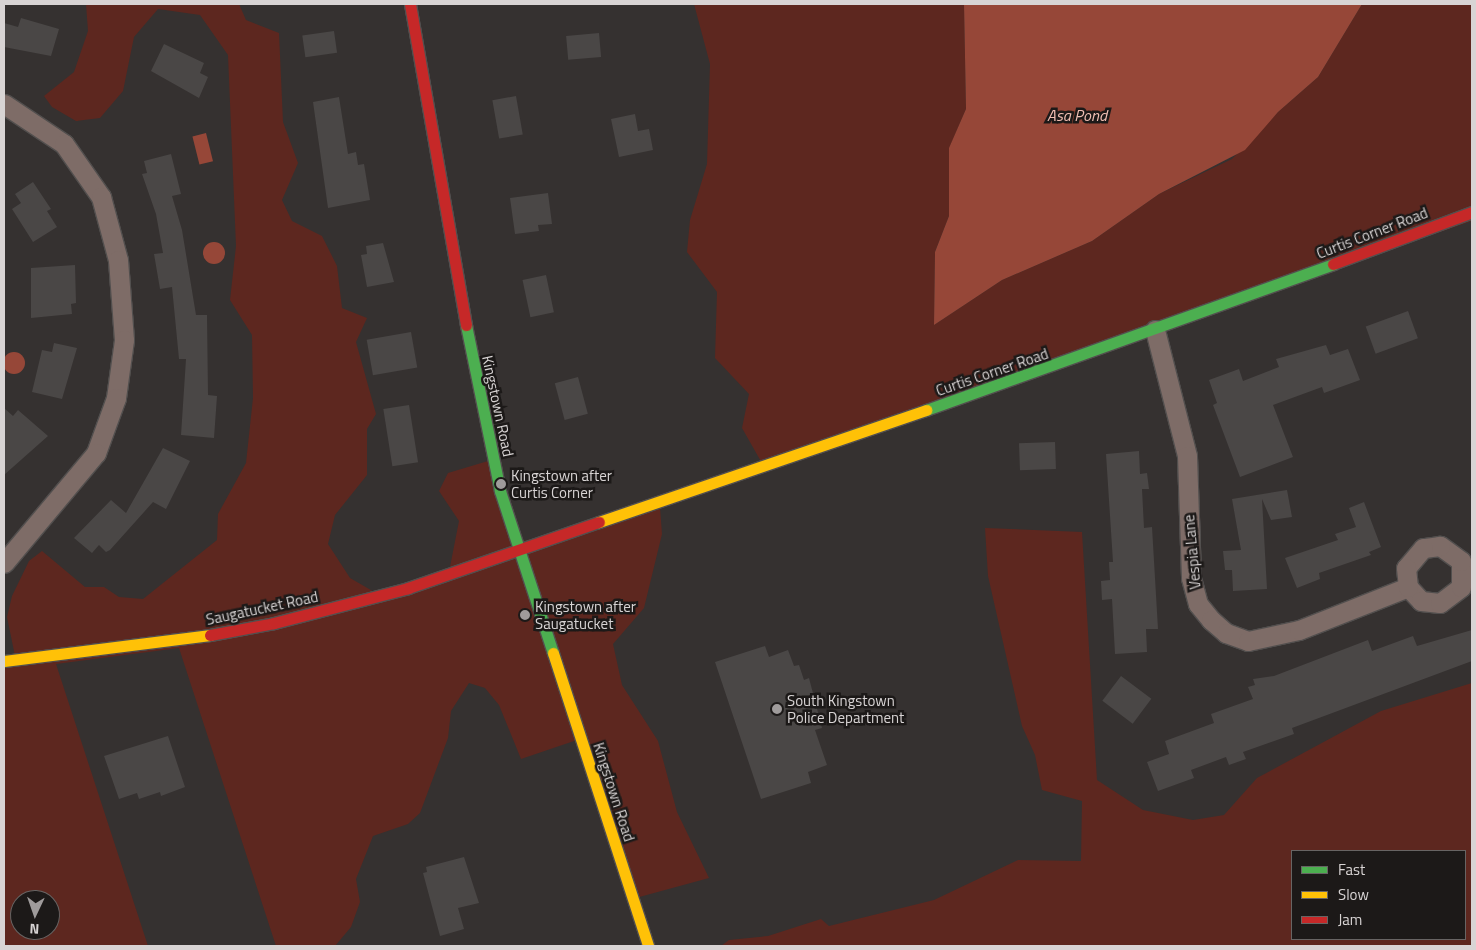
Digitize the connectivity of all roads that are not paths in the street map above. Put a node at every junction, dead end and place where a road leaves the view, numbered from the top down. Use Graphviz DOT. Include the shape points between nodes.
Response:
graph roads {
  1 [pos="410,4"];
  2 [pos="4,104"];
  3 [pos="1472,212"];
  4 [pos="1155,330"];
  5 [pos="518,549"];
  6 [pos="4,563"];
  7 [pos="1408,587"];
  8 [pos="4,661"];
  9 [pos="648,946"];
  1 -- 5 [label="street, Kingstown Road" via="470,349 500,490"];
  2 -- 6 [label="street" via="64,144 101,197 118,260 124,340 116,398 96,454"];
  3 -- 4 [label="street, Curtis Corner Road"];
  4 -- 5 [label="street, Curtis Corner Road"];
  4 -- 7 [label="street, Vespia Lane" via="1187,456 1191,578 1198,604 1211,620 1226,633 1248,641 1266,638 1299,630"];
  5 -- 8 [label="street, Saugatucket Road" via="408,588 274,623 175,641"];
  5 -- 9 [label="street, Kingstown Road"];
}
